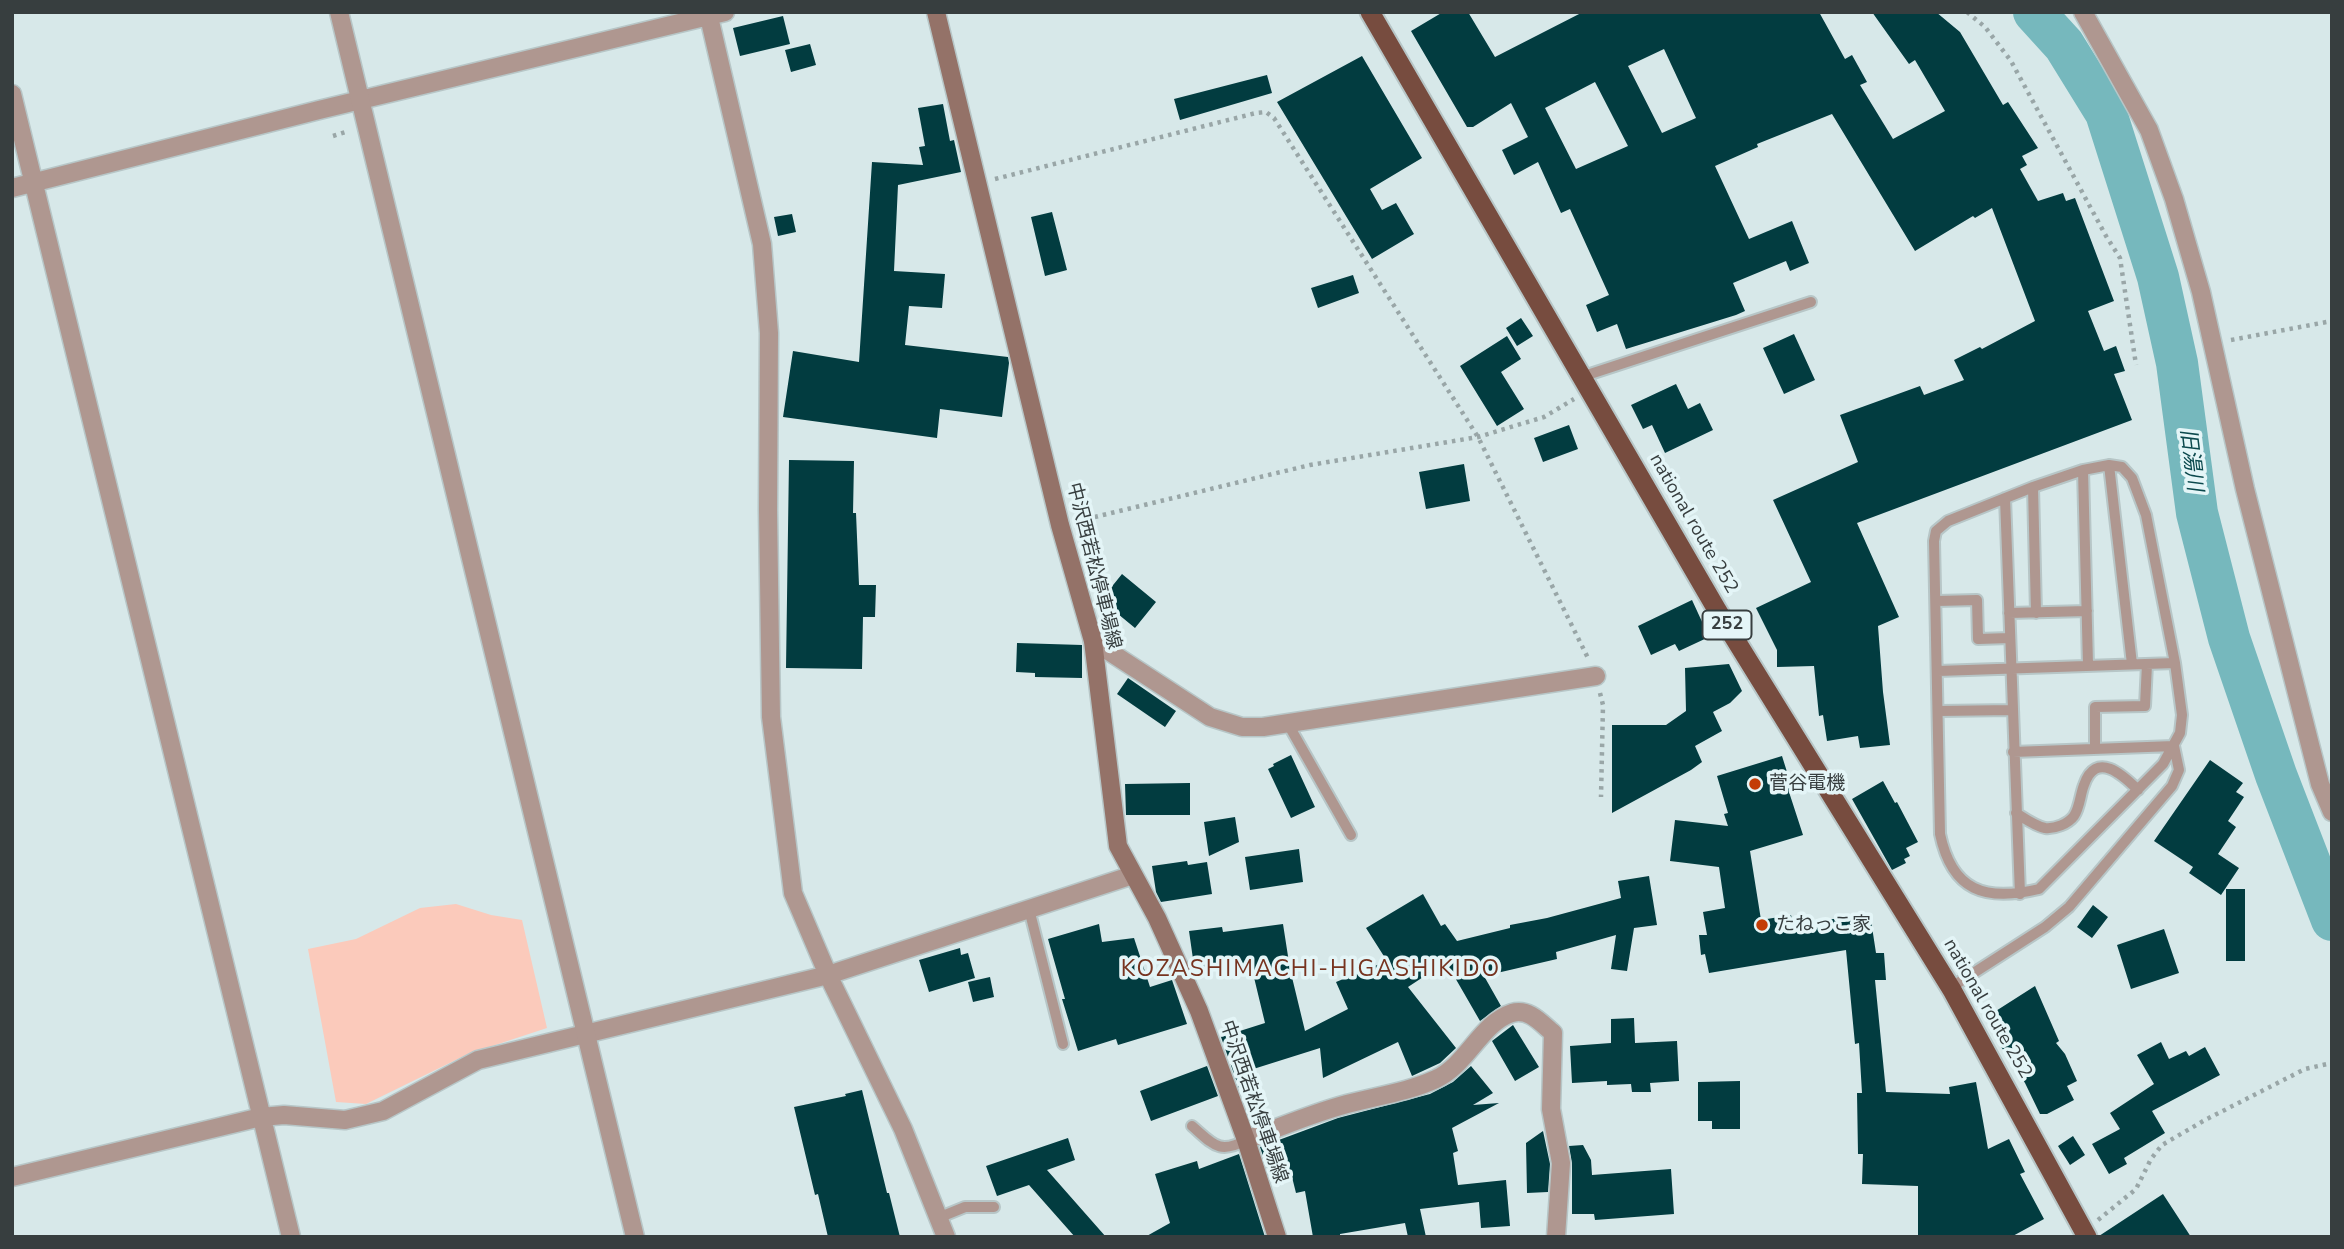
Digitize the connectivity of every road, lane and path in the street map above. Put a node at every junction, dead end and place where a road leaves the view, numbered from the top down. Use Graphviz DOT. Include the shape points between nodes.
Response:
graph roads {
  1 [pos="339,12"];
  2 [pos="936,12"];
  3 [pos="1370,12"];
  4 [pos="1967,12"];
  5 [pos="2083,12"];
  6 [pos="717,15"];
  7 [pos="12,94"];
  8 [pos="360,100"];
  9 [pos="34,183"];
  10 [pos="977,183"];
  11 [pos="12,188"];
  12 [pos="1811,302"];
  13 [pos="2332,321"];
  14 [pos="2213,341"];
  15 [pos="2136,365"];
  16 [pos="1587,384"];
  17 [pos="1478,437"];
  18 [pos="2109,465"];
  19 [pos="2083,470"];
  20 [pos="2033,487"];
  21 [pos="2005,498"];
  22 [pos="1060,525"];
  23 [pos="1937,601"];
  24 [pos="2087,611"];
  25 [pos="2009,613"];
  26 [pos="2036,613"];
  27 [pos="2010,638"];
  28 [pos="1093,641"];
  29 [pos="2175,663"];
  30 [pos="2133,664"];
  31 [pos="2147,664"];
  32 [pos="2088,665"];
  33 [pos="2011,668"];
  34 [pos="1938,671"];
  35 [pos="1596,676"];
  36 [pos="2012,710"];
  37 [pos="1939,711"];
  38 [pos="1288,724"];
  39 [pos="2174,746"];
  40 [pos="2095,749"];
  41 [pos="2013,752"];
  42 [pos="2138,790"];
  43 [pos="1601,796"];
  44 [pos="2332,812"];
  45 [pos="2016,813"];
  46 [pos="1350,835"];
  47 [pos="1133,875"];
  48 [pos="2020,894"];
  49 [pos="1029,909"];
  50 [pos="828,975"];
  51 [pos="1952,990"];
  52 [pos="586,1034"];
  53 [pos="1063,1044"];
  54 [pos="2332,1063"];
  55 [pos="261,1116"];
  56 [pos="1192,1126"];
  57 [pos="1246,1140"];
  58 [pos="12,1177"];
  59 [pos="993,1207"];
  60 [pos="938,1218"];
  61 [pos="2085,1234"];
  62 [pos="291,1237"];
  63 [pos="635,1237"];
  64 [pos="946,1237"];
  65 [pos="1277,1237"];
  66 [pos="1556,1237"];
  1 -- 8 [label="street"];
  2 -- 10 [label="main road, 中沢西若松停車場線"];
  3 -- 16 [label="highway, national route 252 / 252"];
  4 -- 15 [label="path" via="2011,61 2120,258"];
  5 -- 14 [label="street" via="2149,130 2178,213"];
  6 -- 8 [label="street"];
  6 -- 50 [label="street" via="762,244 769,333 771,717 793,893"];
  7 -- 9 [label="street"];
  8 -- 9 [label="street"];
  8 -- 52 [label="street"];
  9 -- 11 [label="street"];
  9 -- 55 [label="street"];
  10 -- 17 [label="path" via="1266,112"];
  10 -- 22 [label="main road, 中沢西若松停車場線"];
  12 -- 16 [label="lane"];
  13 -- 14 [label="path"];
  14 -- 44 [label="street" via="2245,489 2320,784"];
  16 -- 17 [label="path" via="1544,417"];
  16 -- 51 [label="highway, national route 252 / 252" via="1725,622"];
  17 -- 22 [label="path" via="1310,465"];
  17 -- 35 [label="path"];
  18 -- 19 [label="lane"];
  18 -- 29 [label="lane" via="2122,467 2132,478 2146,515"];
  18 -- 30 [label="lane"];
  19 -- 20 [label="lane"];
  19 -- 24 [label="lane"];
  20 -- 21 [label="lane"];
  20 -- 26 [label="lane"];
  21 -- 23 [label="lane" via="1948,521 1936,531"];
  21 -- 25 [label="lane"];
  22 -- 28 [label="main road, 中沢西若松停車場線"];
  23 -- 27 [label="lane" via="1977,600 1978,639"];
  23 -- 34 [label="lane"];
  24 -- 26 [label="lane"];
  24 -- 32 [label="lane"];
  25 -- 26 [label="lane"];
  25 -- 27 [label="lane"];
  27 -- 33 [label="lane"];
  28 -- 38 [label="street" via="1210,717 1242,727"];
  28 -- 47 [label="main road, 中沢西若松停車場線" via="1118,846"];
  29 -- 31 [label="lane"];
  29 -- 39 [label="lane" via="2182,715"];
  30 -- 31 [label="lane"];
  30 -- 32 [label="lane"];
  31 -- 40 [label="lane" via="2145,706 2095,708"];
  32 -- 33 [label="lane"];
  33 -- 34 [label="lane"];
  33 -- 36 [label="lane"];
  34 -- 37 [label="lane"];
  35 -- 38 [label="street"];
  35 -- 43 [label="path" via="1603,705"];
  36 -- 37 [label="lane"];
  36 -- 41 [label="lane"];
  37 -- 48 [label="lane" via="1940,834 1945,856 1969,886"];
  38 -- 46 [label="lane"];
  39 -- 40 [label="lane"];
  39 -- 42 [label="lane"];
  39 -- 51 [label="lane" via="2179,770 2172,786 2068,907"];
  40 -- 41 [label="lane"];
  41 -- 45 [label="lane"];
  42 -- 45 [label="lane" via="2120,772 2095,769 2085,781 2074,815 2058,827 2044,828"];
  42 -- 48 [label="lane" via="2039,889"];
  45 -- 48 [label="lane"];
  47 -- 49 [label="street"];
  47 -- 57 [label="main road, 中沢西若松停車場線" via="1199,1011"];
  49 -- 50 [label="street"];
  49 -- 53 [label="lane"];
  50 -- 52 [label="street"];
  50 -- 60 [label="street" via="903,1129"];
  51 -- 61 [label="highway, national route 252 / 252"];
  52 -- 55 [label="street" via="478,1060 383,1111 345,1120"];
  52 -- 63 [label="street"];
  54 -- 61 [label="path" via="2305,1069 2162,1145 2136,1189"];
  55 -- 58 [label="street"];
  55 -- 62 [label="street"];
  56 -- 57 [label="lane" via="1217,1147 1233,1148"];
  57 -- 65 [label="main road, 中沢西若松停車場線"];
  57 -- 66 [label="street" via="1310,1115 1436,1079 1450,1071 1491,1027 1522,1011 1553,1033 1551,1109 1561,1163"];
  59 -- 60 [label="lane" via="964,1208"];
  60 -- 64 [label="street"];
}
